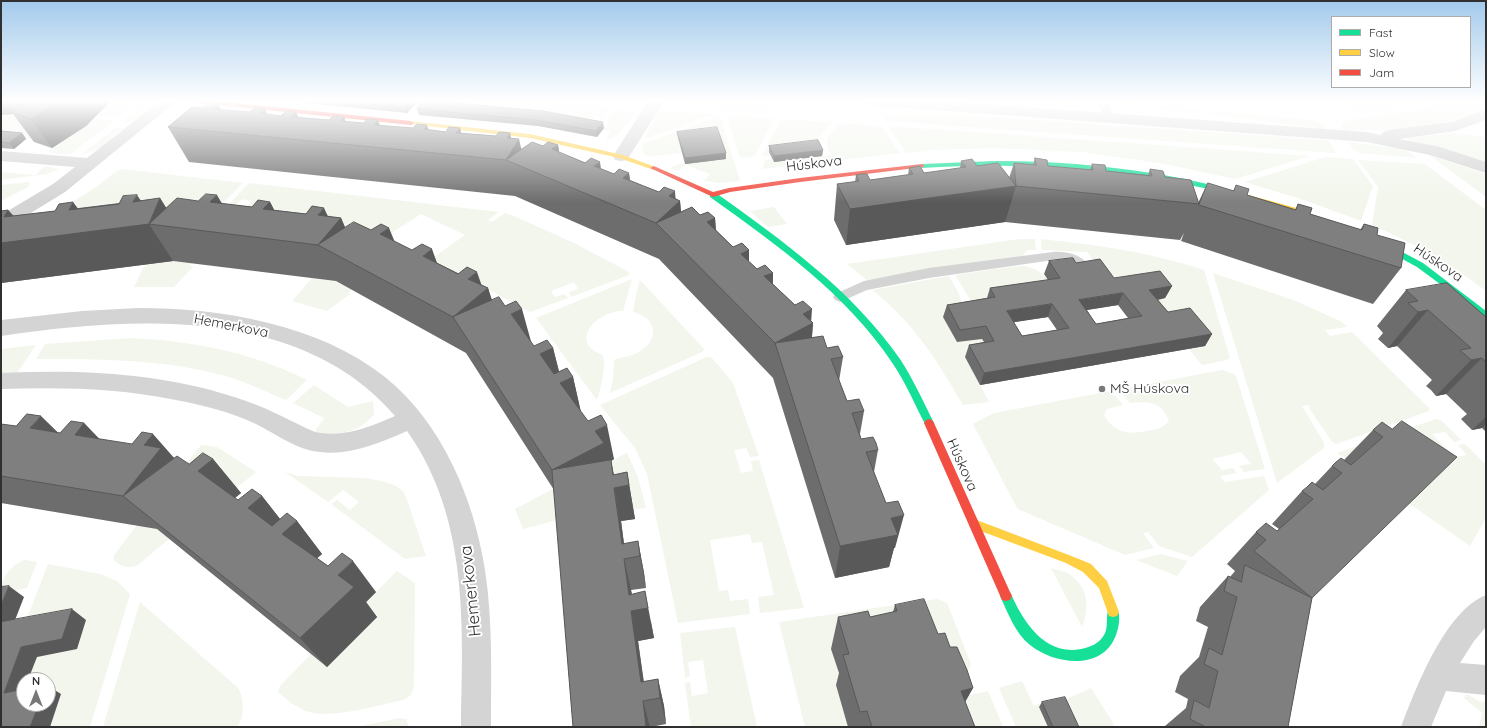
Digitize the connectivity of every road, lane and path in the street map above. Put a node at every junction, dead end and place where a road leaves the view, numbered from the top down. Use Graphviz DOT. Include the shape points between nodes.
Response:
graph roads {
  1 [pos="128,134"];
  2 [pos="511,134"];
  3 [pos="636,134"];
  4 [pos="1326,134"];
  5 [pos="1391,134"];
  6 [pos="1367,137"];
  7 [pos="1,156"];
  8 [pos="622,156"];
  9 [pos="92,163"];
  10 [pos="1485,168"];
  11 [pos="713,195"];
  12 [pos="1306,214"];
  13 [pos="1,223"];
  14 [pos="1368,238"];
  15 [pos="1085,269"];
  16 [pos="840,297"];
  17 [pos="1486,315"];
  18 [pos="1,328"];
  19 [pos="1,381"];
  20 [pos="410,419"];
  21 [pos="974,524"];
  22 [pos="1486,608"];
  23 [pos="1438,676"];
  24 [pos="1486,680"];
  25 [pos="476,727"];
  26 [pos="1416,727"];
  1 -- 9 [label="street"];
  2 -- 8 [label="street, Húskova"];
  3 -- 8 [label="street"];
  4 -- 6 [label="street"];
  5 -- 6 [label="street"];
  6 -- 10 [label="street" via="1434,151"];
  7 -- 9 [label="street"];
  8 -- 11 [label="street, Húskova"];
  9 -- 13 [label="street" via="51,194"];
  11 -- 12 [label="street, Húskova" via="729,190 897,168 968,162 1014,162 1068,164 1151,174 1231,191"];
  11 -- 16 [label="street, Húskova" via="781,246"];
  14 -- 17 [label="street, Húskova" via="1420,265"];
  15 -- 16 [label="lane" via="1070,257 1053,256 922,274 864,286"];
  16 -- 21 [label="street, Húskova" via="892,354 913,389"];
  18 -- 20 [label="street, Hemerkova" via="58,321 148,316 218,320 266,331 338,358 394,398"];
  19 -- 20 [label="street" via="94,381 138,385 185,394 232,405 319,443 336,444 371,436"];
  20 -- 25 [label="street, Hemerkova" via="436,455 453,495 468,546 476,612"];
  21 -- 21 [label="street, Húskova" via="1019,623 1031,638 1058,655 1071,657 1082,657 1096,652 1105,643 1113,633 1112,608 1108,595 1094,573 1072,561"];
  22 -- 23 [label="street" via="1456,644"];
  23 -- 24 [label="street"];
  23 -- 26 [label="street"];
}
